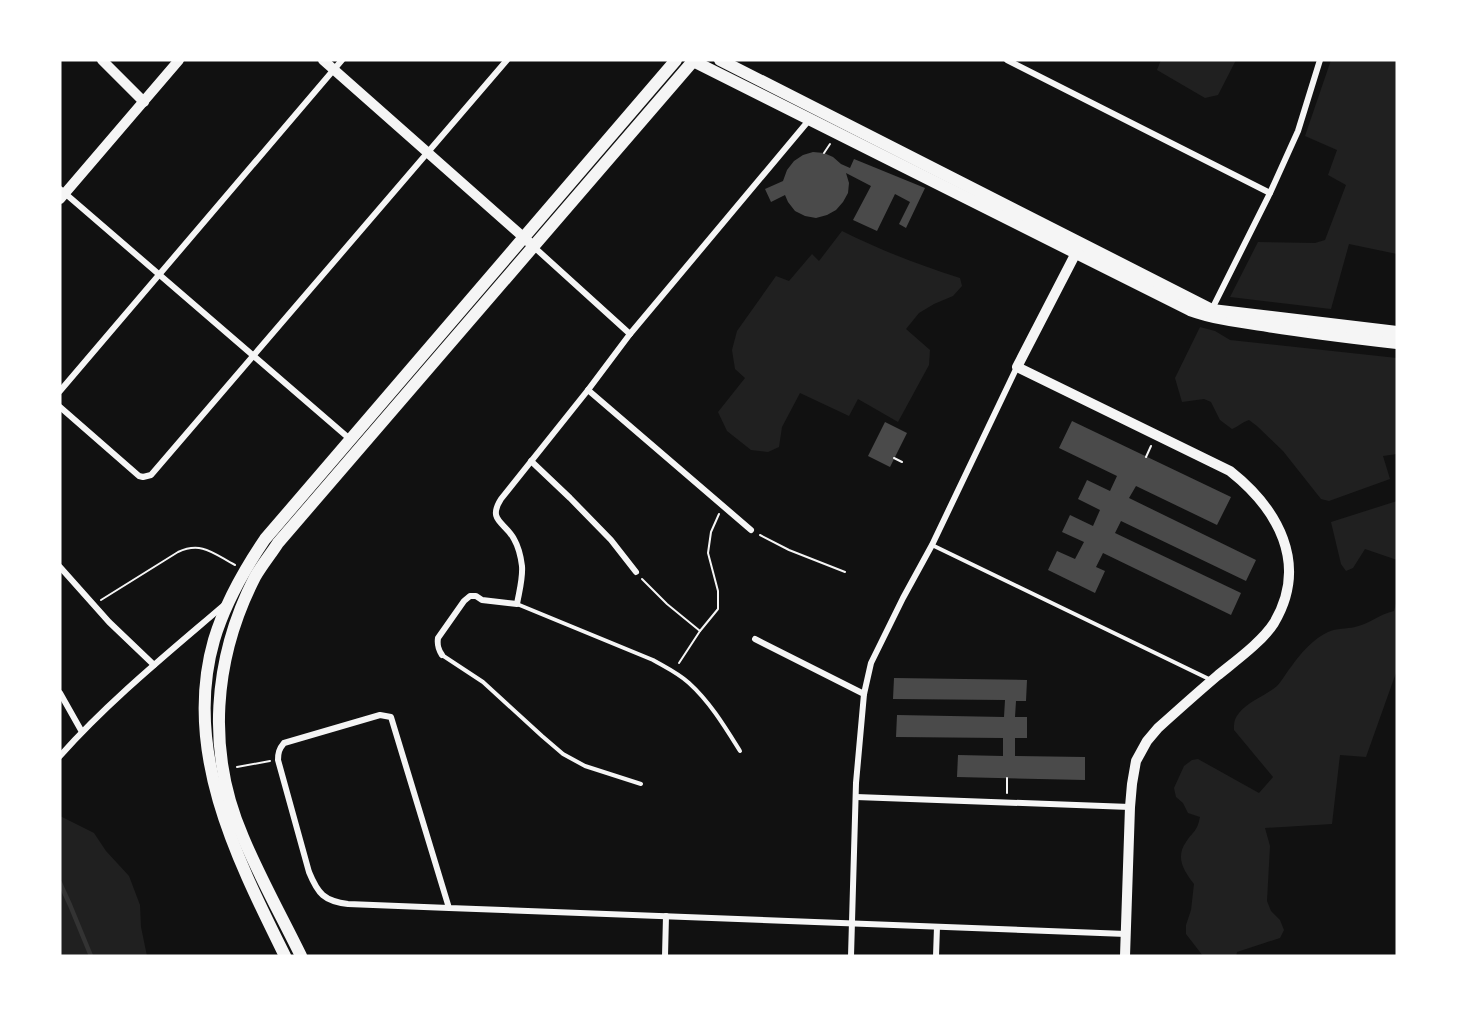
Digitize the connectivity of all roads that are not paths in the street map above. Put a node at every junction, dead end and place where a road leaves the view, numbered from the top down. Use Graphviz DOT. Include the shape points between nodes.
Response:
graph roads {
  1 [pos="102,60"];
  2 [pos="179,60"];
  3 [pos="323,60"];
  4 [pos="342,60"];
  5 [pos="507,60"];
  6 [pos="676,60"];
  7 [pos="693,60"];
  8 [pos="720,60"];
  9 [pos="1007,60"];
  10 [pos="1320,60"];
  11 [pos="333,69"];
  12 [pos="144,102"];
  13 [pos="814,115"];
  14 [pos="428,153"];
  15 [pos="61,194"];
  16 [pos="1270,194"];
  17 [pos="524,237"];
  18 [pos="534,247"];
  19 [pos="1079,249"];
  20 [pos="159,274"];
  21 [pos="1210,313"];
  22 [pos="1397,332"];
  23 [pos="630,333"];
  24 [pos="1397,343"];
  25 [pos="252,356"];
  26 [pos="1017,368"];
  27 [pos="588,390"];
  28 [pos="60,391"];
  29 [pos="60,407"];
  30 [pos="350,439"];
  31 [pos="360,448"];
  32 [pos="531,461"];
  33 [pos="752,530"];
  34 [pos="932,545"];
  35 [pos="60,567"];
  36 [pos="636,572"];
  37 [pos="228,602"];
  38 [pos="517,604"];
  39 [pos="755,639"];
  40 [pos="442,655"];
  41 [pos="154,665"];
  42 [pos="1212,681"];
  43 [pos="60,693"];
  44 [pos="864,694"];
  45 [pos="82,732"];
  46 [pos="740,751"];
  47 [pos="60,756"];
  48 [pos="641,784"];
  49 [pos="856,797"];
  50 [pos="1130,807"];
  51 [pos="449,909"];
  52 [pos="666,916"];
  53 [pos="853,924"];
  54 [pos="937,927"];
  55 [pos="1126,934"];
  56 [pos="285,956"];
  57 [pos="301,956"];
  58 [pos="665,956"];
  59 [pos="851,956"];
  60 [pos="936,956"];
  61 [pos="1125,956"];
  1 -- 12 [label="street"];
  2 -- 12 [label="street"];
  3 -- 11 [label="street"];
  4 -- 11 [label="street"];
  5 -- 14 [label="street"];
  6 -- 17 [label="main road"];
  7 -- 13 [label="main road"];
  7 -- 18 [label="main road"];
  8 -- 13 [label="main road"];
  9 -- 16 [label="street"];
  10 -- 16 [label="street" via="1298,131"];
  11 -- 14 [label="street"];
  11 -- 20 [label="street"];
  12 -- 15 [label="street"];
  13 -- 19 [label="main road"];
  13 -- 23 [label="street"];
  14 -- 17 [label="street"];
  14 -- 25 [label="street"];
  15 -- 20 [label="street"];
  16 -- 21 [label="street"];
  17 -- 18 [label="street"];
  17 -- 30 [label="main road"];
  18 -- 23 [label="street"];
  18 -- 31 [label="main road"];
  19 -- 21 [label="main road" via="1190,310"];
  19 -- 26 [label="street"];
  20 -- 25 [label="street"];
  20 -- 28 [label="street"];
  21 -- 22 [label="main road"];
  21 -- 24 [label="main road" via="1314,334"];
  23 -- 27 [label="street"];
  25 -- 29 [label="street" via="148,477 139,476"];
  25 -- 30 [label="street"];
  26 -- 34 [label="street"];
  26 -- 42 [label="street" via="1230,471 1268,510 1282,536 1287,556 1285,598 1273,624"];
  27 -- 32 [label="street"];
  27 -- 33 [label="street"];
  30 -- 31 [label="street"];
  30 -- 37 [label="main road" via="265,539"];
  31 -- 57 [label="main road" via="278,543 256,575 232,633 219,695 222,769 231,803 242,836"];
  32 -- 36 [label="street" via="611,540"];
  32 -- 38 [label="street" via="495,508 495,515 515,540 522,564"];
  34 -- 42 [label="lane"];
  34 -- 44 [label="street" via="871,663"];
  35 -- 41 [label="street"];
  37 -- 41 [label="street"];
  37 -- 56 [label="main road" via="214,640 204,700 211,776 232,843"];
  38 -- 40 [label="street" via="470,596 438,638"];
  38 -- 46 [label="lane" via="674,671 713,710"];
  39 -- 44 [label="street"];
  40 -- 48 [label="lane" via="483,682 563,754 585,766"];
  41 -- 45 [label="street"];
  42 -- 50 [label="street" via="1147,741 1136,761"];
  43 -- 45 [label="street"];
  44 -- 49 [label="street"];
  45 -- 47 [label="street"];
  49 -- 50 [label="street"];
  49 -- 53 [label="street"];
  50 -- 55 [label="street"];
  51 -- 51 [label="street" via="391,717 380,715 284,743 278,760 309,872 323,897 348,904"];
  51 -- 52 [label="street"];
  52 -- 53 [label="street"];
  52 -- 58 [label="street"];
  53 -- 54 [label="street"];
  53 -- 59 [label="street"];
  54 -- 55 [label="street"];
  54 -- 60 [label="street"];
  55 -- 61 [label="street"];
}
